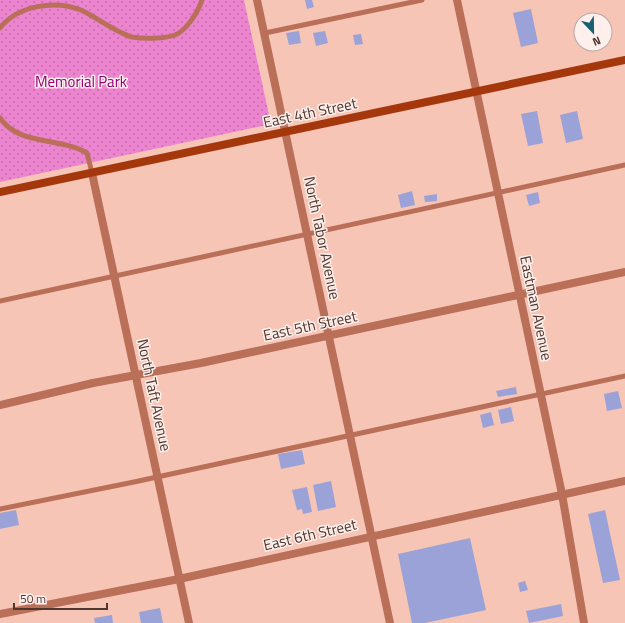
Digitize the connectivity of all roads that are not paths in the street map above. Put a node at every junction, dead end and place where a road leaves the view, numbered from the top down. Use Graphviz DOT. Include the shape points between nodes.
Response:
graph roads {
  1 [pos="37,0"];
  2 [pos="202,0"];
  3 [pos="257,0"];
  4 [pos="422,0"];
  5 [pos="456,0"];
  6 [pos="39,6"];
  7 [pos="0,28"];
  8 [pos="265,32"];
  9 [pos="625,60"];
  10 [pos="476,91"];
  11 [pos="0,118"];
  12 [pos="284,132"];
  13 [pos="625,165"];
  14 [pos="92,173"];
  15 [pos="0,192"];
  16 [pos="498,193"];
  17 [pos="308,235"];
  18 [pos="625,272"];
  19 [pos="115,277"];
  20 [pos="519,296"];
  21 [pos="0,301"];
  22 [pos="329,336"];
  23 [pos="136,375"];
  24 [pos="625,376"];
  25 [pos="540,394"];
  26 [pos="0,405"];
  27 [pos="350,434"];
  28 [pos="157,477"];
  29 [pos="625,481"];
  30 [pos="562,494"];
  31 [pos="0,509"];
  32 [pos="371,536"];
  33 [pos="179,579"];
  34 [pos="0,614"];
  35 [pos="189,623"];
  36 [pos="390,623"];
  37 [pos="584,623"];
  1 -- 6 [label="lane"];
  2 -- 6 [label="lane" via="196,15 175,34 155,38 132,37 80,9 60,5"];
  3 -- 8 [label="street, North Tabor Avenue"];
  4 -- 8 [label="lane"];
  5 -- 10 [label="street, Eastman Avenue"];
  6 -- 7 [label="lane" via="25,10 4,22"];
  8 -- 12 [label="street, North Tabor Avenue"];
  9 -- 10 [label="main road, East 4th Street"];
  10 -- 12 [label="main road, East 4th Street"];
  10 -- 16 [label="street, Eastman Avenue"];
  11 -- 14 [label="lane" via="13,131 22,135 68,145 87,153"];
  12 -- 14 [label="main road, East 4th Street"];
  12 -- 17 [label="street, North Tabor Avenue"];
  13 -- 16 [label="lane"];
  14 -- 15 [label="main road, East 4th Street"];
  14 -- 19 [label="street, North Taft Avenue"];
  16 -- 17 [label="lane"];
  16 -- 20 [label="street, Eastman Avenue"];
  17 -- 19 [label="lane"];
  17 -- 22 [label="street, North Tabor Avenue"];
  18 -- 20 [label="street, East 5th Street"];
  19 -- 21 [label="lane"];
  19 -- 23 [label="street, North Taft Avenue"];
  20 -- 22 [label="street, East 5th Street"];
  20 -- 25 [label="street, Eastman Avenue"];
  22 -- 23 [label="street, East 5th Street"];
  22 -- 27 [label="street, North Tabor Avenue"];
  23 -- 26 [label="street, East 5th Street"];
  23 -- 28 [label="street, North Taft Avenue"];
  24 -- 25 [label="lane"];
  25 -- 27 [label="lane"];
  25 -- 30 [label="street, Eastman Avenue"];
  27 -- 28 [label="lane"];
  27 -- 32 [label="street, North Tabor Avenue"];
  28 -- 31 [label="lane"];
  28 -- 33 [label="street, North Taft Avenue"];
  29 -- 30 [label="street, East 6th Street"];
  30 -- 32 [label="street, East 6th Street"];
  30 -- 37 [label="street, Eastman Avenue"];
  32 -- 33 [label="street, East 6th Street"];
  32 -- 36 [label="street, North Tabor Avenue"];
  33 -- 34 [label="street, East 6th Street"];
  33 -- 35 [label="street, North Taft Avenue"];
}
